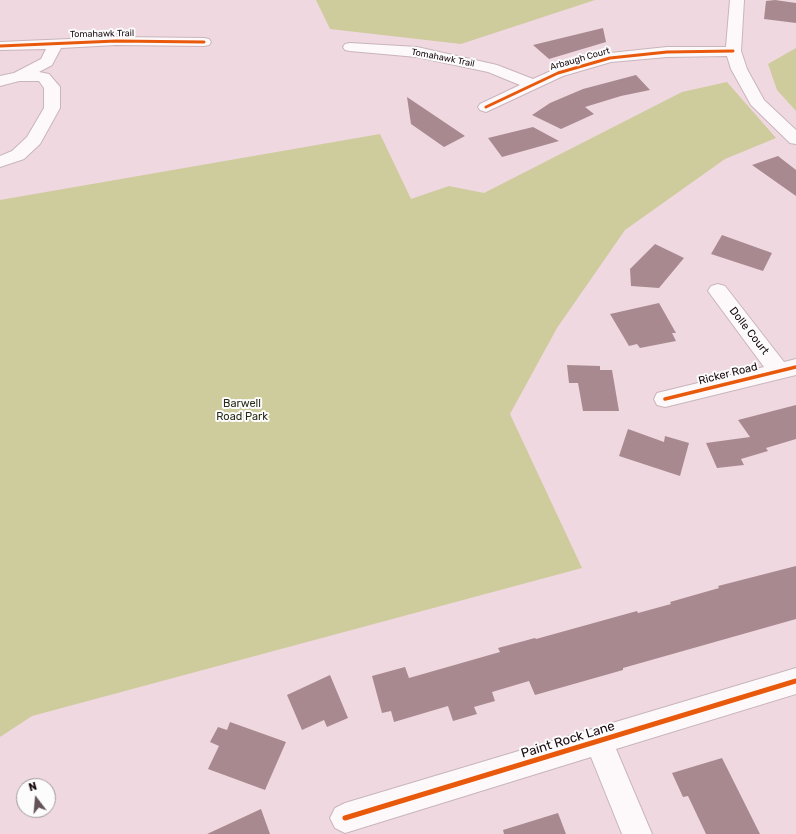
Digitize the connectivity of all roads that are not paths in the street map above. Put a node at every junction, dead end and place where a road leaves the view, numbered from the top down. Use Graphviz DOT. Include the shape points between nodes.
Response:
graph roads {
  1 [pos="737,0"];
  2 [pos="204,42"];
  3 [pos="56,43"];
  4 [pos="0,46"];
  5 [pos="350,47"];
  6 [pos="733,51"];
  7 [pos="45,70"];
  8 [pos="0,81"];
  9 [pos="532,84"];
  10 [pos="486,107"];
  11 [pos="796,140"];
  12 [pos="0,162"];
  13 [pos="718,291"];
  14 [pos="788,369"];
  15 [pos="665,399"];
  16 [pos="796,681"];
  17 [pos="598,741"];
  18 [pos="346,818"];
  19 [pos="638,834"];
  1 -- 6 [label="street"];
  2 -- 3 [label="street, Tomahawk Trail" via="116,40"];
  3 -- 4 [label="street, Tomahawk Trail"];
  3 -- 7 [label="street"];
  5 -- 9 [label="street, Tomahawk Trail" via="417,52 492,68"];
  6 -- 9 [label="street, Arbaugh Court" via="667,52 610,58 558,73"];
  6 -- 11 [label="street" via="739,69 757,102"];
  7 -- 8 [label="street"];
  7 -- 12 [label="street" via="52,87 52,108 34,140 18,155"];
  9 -- 10 [label="street, Arbaugh Court"];
  13 -- 14 [label="street, Dolle Court"];
  14 -- 15 [label="street, Ricker Road"];
  16 -- 17 [label="street, Paint Rock Lane"];
  17 -- 18 [label="street, Paint Rock Lane"];
  17 -- 19 [label="street"];
}
